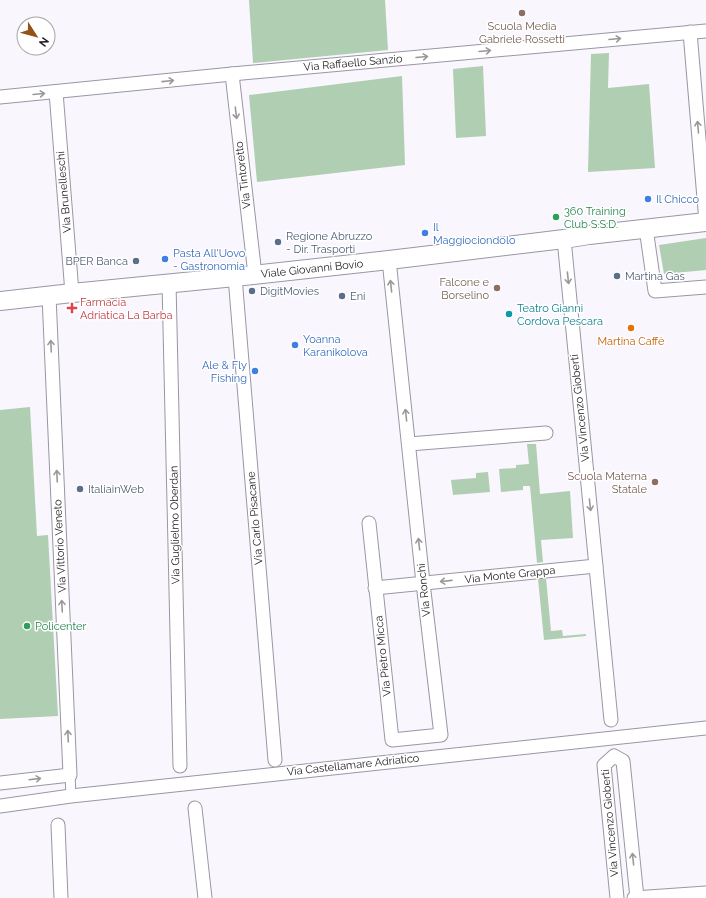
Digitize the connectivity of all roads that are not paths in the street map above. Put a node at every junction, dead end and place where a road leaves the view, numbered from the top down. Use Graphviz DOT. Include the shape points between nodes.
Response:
graph roads {
  1 [pos="706,31"];
  2 [pos="690,32"];
  3 [pos="232,74"];
  4 [pos="56,92"];
  5 [pos="0,97"];
  6 [pos="706,222"];
  7 [pos="646,228"];
  8 [pos="564,239"];
  9 [pos="389,260"];
  10 [pos="255,275"];
  11 [pos="235,277"];
  12 [pos="169,283"];
  13 [pos="706,287"];
  14 [pos="72,293"];
  15 [pos="49,296"];
  16 [pos="0,301"];
  17 [pos="546,433"];
  18 [pos="409,444"];
  19 [pos="369,523"];
  20 [pos="596,566"];
  21 [pos="423,583"];
  22 [pos="375,588"];
  23 [pos="611,720"];
  24 [pos="706,728"];
  25 [pos="441,735"];
  26 [pos="275,760"];
  27 [pos="180,766"];
  28 [pos="70,775"];
  29 [pos="0,783"];
  30 [pos="71,796"];
  31 [pos="0,806"];
  32 [pos="195,808"];
  33 [pos="58,825"];
  34 [pos="706,893"];
  35 [pos="61,898"];
  36 [pos="205,898"];
  37 [pos="617,898"];
  38 [pos="634,898"];
  39 [pos="637,898"];
  1 -- 2 [label="street, Via Raffaello Sanzio"];
  3 -- 2 [label="street, Via Raffaello Sanzio, one-way"];
  6 -- 2 [label="street, one-way"];
  4 -- 3 [label="street, Via Raffaello Sanzio, one-way"];
  3 -- 10 [label="street, Via Tintoretto, one-way"];
  5 -- 4 [label="street, Via Raffaello Sanzio, one-way"];
  4 -- 14 [label="street, Via Brunelleschi"];
  6 -- 7 [label="main road, Viale Giovanni Bovio"];
  7 -- 8 [label="main road, Viale Giovanni Bovio"];
  7 -- 13 [label="street" via="655,291"];
  8 -- 9 [label="main road, Viale Giovanni Bovio"];
  8 -- 20 [label="street, Via Vincenzo Gioberti, one-way"];
  9 -- 10 [label="main road, Viale Giovanni Bovio"];
  18 -- 9 [label="street, Via Ronchi, one-way"];
  10 -- 11 [label="main road, Viale Giovanni Bovio"];
  11 -- 12 [label="main road, Viale Giovanni Bovio"];
  11 -- 26 [label="street, Via Carlo Pisacane"];
  12 -- 14 [label="main road, Viale Giovanni Bovio"];
  12 -- 27 [label="street, Via Guglielmo Oberdan"];
  14 -- 15 [label="main road, Viale Giovanni Bovio"];
  15 -- 16 [label="main road, Viale Giovanni Bovio"];
  28 -- 15 [label="street, Via Vittorio Veneto, one-way"];
  17 -- 18 [label="street"];
  21 -- 18 [label="street, Via Ronchi, one-way"];
  19 -- 22 [label="street, Via Pietro Micca"];
  20 -- 21 [label="street, Via Monte Grappa, one-way"];
  20 -- 23 [label="street, Via Vincenzo Gioberti"];
  21 -- 22 [label="street, Via Monte Grappa"];
  21 -- 25 [label="street, Via Ronchi"];
  22 -- 25 [label="street, Via Pietro Micca" via="392,740"];
  24 -- 30 [label="street, Via Castellamare Adriatico"];
  29 -- 28 [label="street, one-way"];
  28 -- 30 [label="street, Via Vittorio Veneto"];
  30 -- 31 [label="street, Via Castellamare Adriatico"];
  32 -- 36 [label="street"];
  33 -- 35 [label="street"];
  34 -- 39 [label="street"];
  39 -- 37 [label="street, Via Vincenzo Gioberti, one-way" via="623,760 614,756 604,765"];
  38 -- 39 [label="street"];
}
